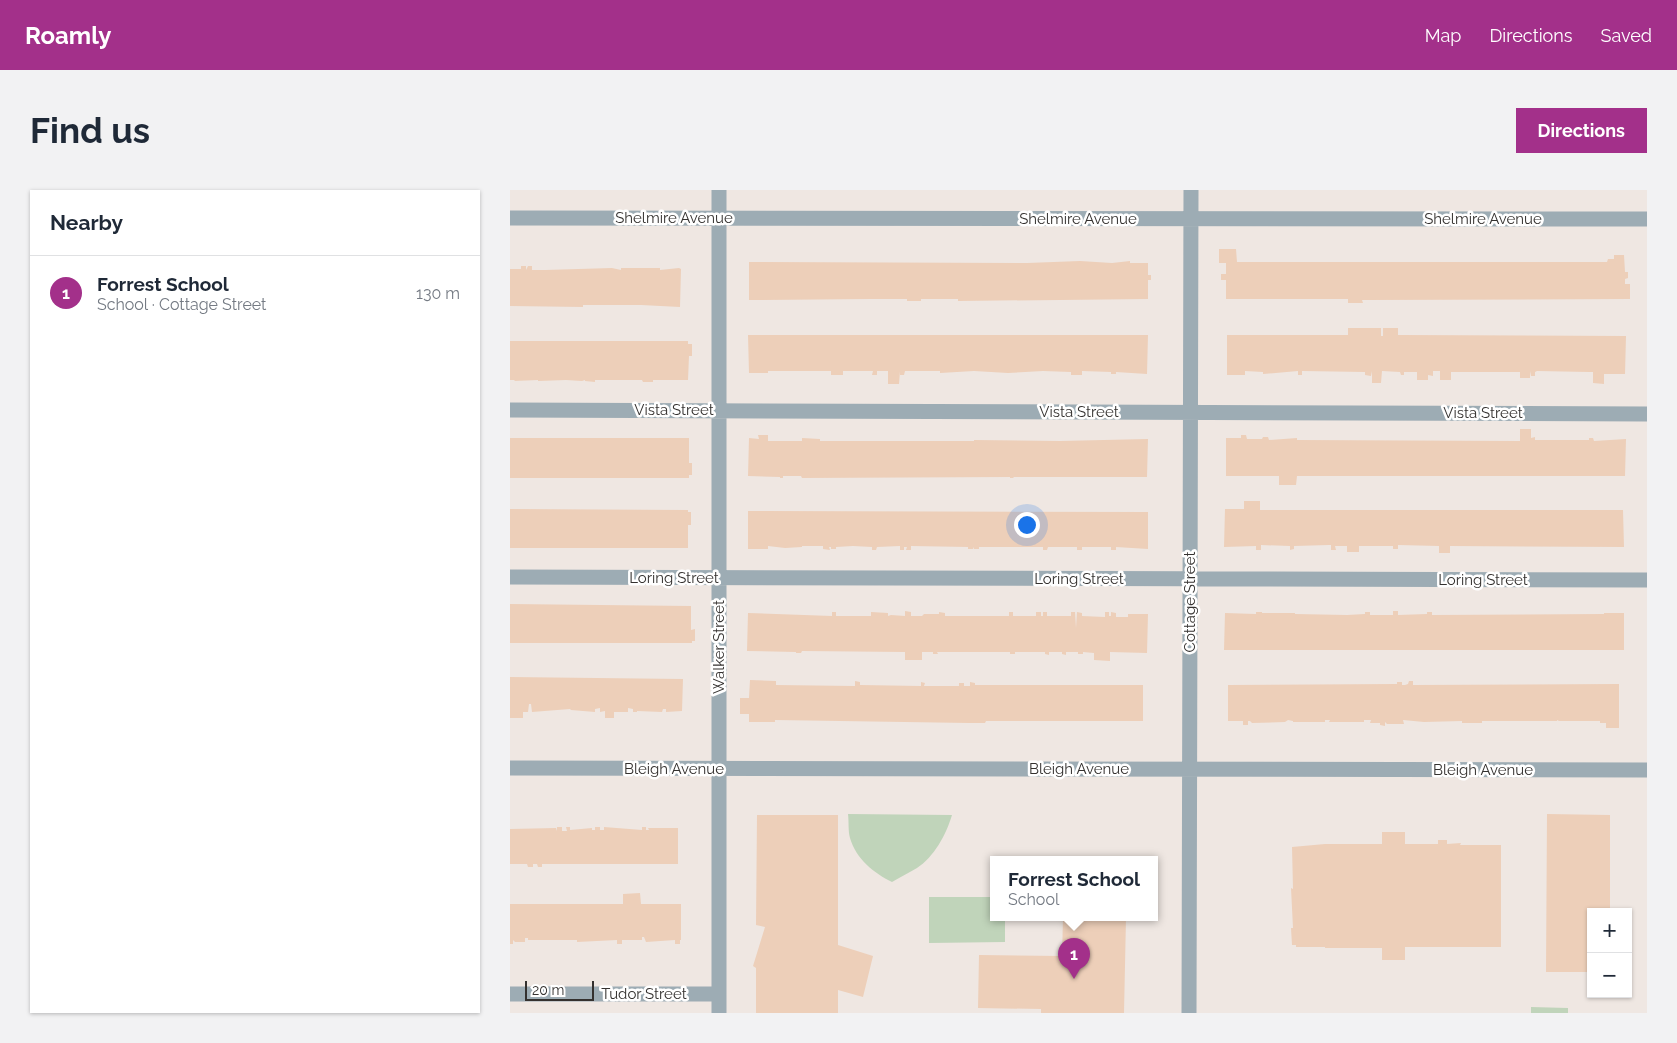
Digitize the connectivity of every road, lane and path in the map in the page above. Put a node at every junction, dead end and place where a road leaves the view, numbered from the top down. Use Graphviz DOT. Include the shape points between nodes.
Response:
graph roads {
  1 [pos="719,190"];
  2 [pos="1191,190"];
  3 [pos="510,218"];
  4 [pos="719,218"];
  5 [pos="1191,219"];
  6 [pos="1647,219"];
  7 [pos="510,410"];
  8 [pos="719,411"];
  9 [pos="1190,412"];
  10 [pos="1647,414"];
  11 [pos="510,577"];
  12 [pos="719,578"];
  13 [pos="1190,579"];
  14 [pos="1647,580"];
  15 [pos="510,768"];
  16 [pos="718,769"];
  17 [pos="1190,770"];
  18 [pos="1647,770"];
  19 [pos="510,994"];
  20 [pos="719,994"];
  21 [pos="719,1013"];
  22 [pos="1189,1013"];
  1 -- 4 [label="street, Walker Street"];
  2 -- 5 [label="street, Cottage Street"];
  3 -- 4 [label="street, Shelmire Avenue"];
  4 -- 5 [label="street, Shelmire Avenue"];
  4 -- 8 [label="street, Walker Street"];
  5 -- 6 [label="street, Shelmire Avenue"];
  5 -- 9 [label="street, Cottage Street"];
  7 -- 8 [label="street, Vista Street"];
  8 -- 9 [label="street, Vista Street"];
  8 -- 12 [label="street, Walker Street"];
  9 -- 10 [label="street, Vista Street"];
  9 -- 13 [label="street, Cottage Street"];
  11 -- 12 [label="street, Loring Street"];
  12 -- 13 [label="street, Loring Street"];
  12 -- 16 [label="street, Walker Street"];
  13 -- 14 [label="street, Loring Street"];
  13 -- 17 [label="street, Cottage Street"];
  15 -- 16 [label="street, Bleigh Avenue"];
  16 -- 17 [label="street, Bleigh Avenue"];
  16 -- 20 [label="street, Walker Street"];
  17 -- 18 [label="street, Bleigh Avenue"];
  17 -- 22 [label="street, Cottage Street"];
  19 -- 20 [label="street, Tudor Street"];
  20 -- 21 [label="street, Walker Street"];
}
